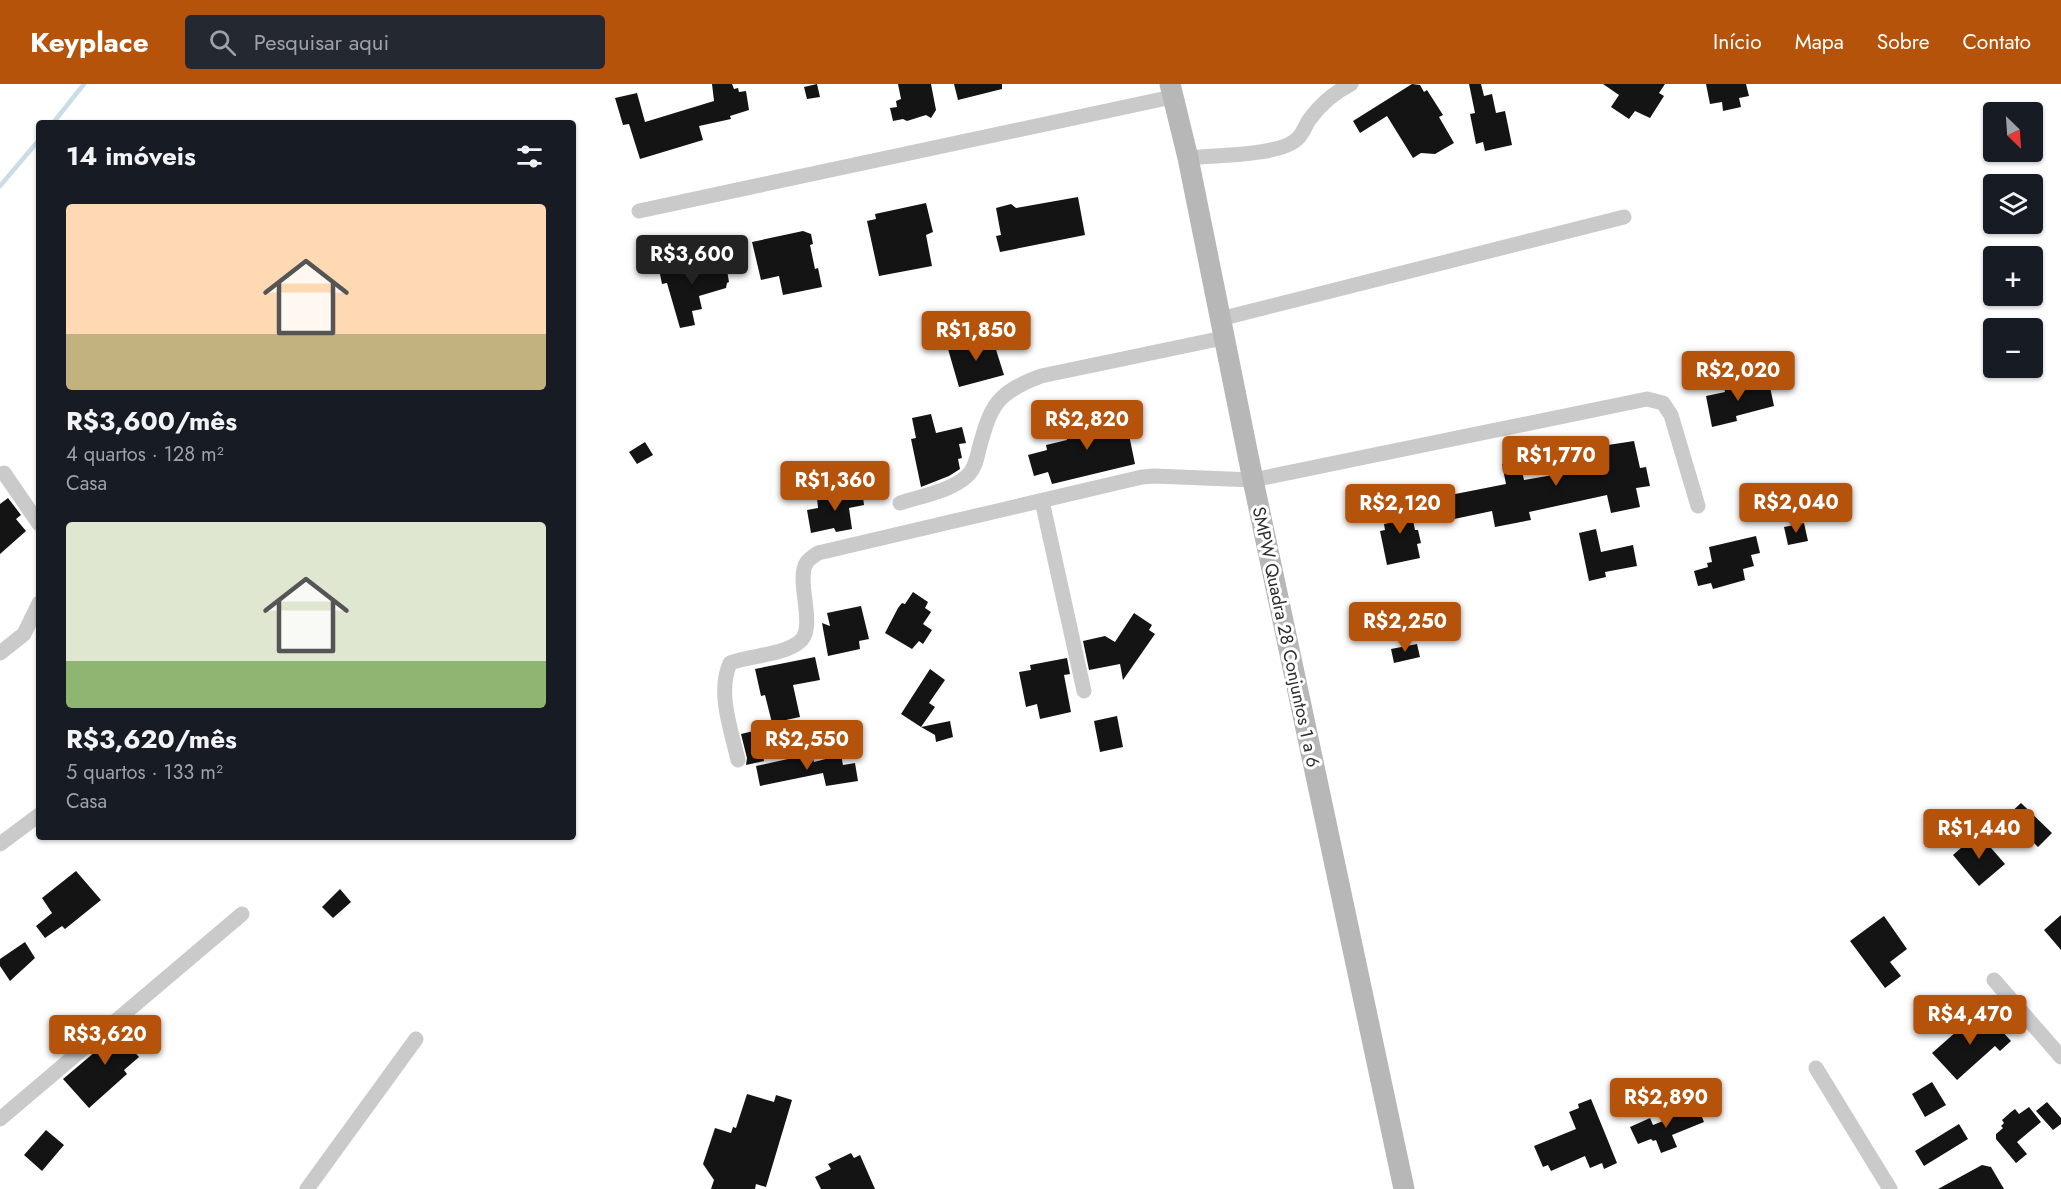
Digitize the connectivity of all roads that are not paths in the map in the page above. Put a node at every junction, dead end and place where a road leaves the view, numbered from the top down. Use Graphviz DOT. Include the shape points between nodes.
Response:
graph roads {
  1 [pos="1351,84"];
  2 [pos="1171,90"];
  3 [pos="1188,158"];
  4 [pos="639,211"];
  5 [pos="1624,217"];
  6 [pos="1222,329"];
  7 [pos="4,473"];
  8 [pos="1253,480"];
  9 [pos="1041,501"];
  10 [pos="900,503"];
  11 [pos="1698,506"];
  12 [pos="36,520"];
  13 [pos="36,609"];
  14 [pos="0,653"];
  15 [pos="1084,691"];
  16 [pos="738,759"];
  17 [pos="36,817"];
  18 [pos="0,844"];
  19 [pos="242,914"];
  20 [pos="1994,980"];
  21 [pos="416,1040"];
  22 [pos="2061,1057"];
  23 [pos="1816,1068"];
  24 [pos="0,1119"];
  25 [pos="308,1189"];
  26 [pos="1404,1189"];
  27 [pos="1890,1189"];
  1 -- 3 [label="street" via="1314,113 1291,144 1272,150"];
  2 -- 3 [label="street, SMPW Quadra 28 Conjuntos 1 a 6"];
  2 -- 4 [label="street"];
  3 -- 6 [label="street, SMPW Quadra 28 Conjuntos 1 a 6"];
  5 -- 6 [label="street"];
  6 -- 8 [label="street, SMPW Quadra 28 Conjuntos 1 a 6"];
  6 -- 10 [label="street" via="1018,384 996,403 970,473 959,482"];
  7 -- 12 [label="street"];
  8 -- 9 [label="street" via="1154,476"];
  8 -- 11 [label="street" via="1647,399 1663,403 1671,415"];
  8 -- 26 [label="street, SMPW Quadra 28 Conjuntos 1 a 6"];
  9 -- 15 [label="street"];
  9 -- 16 [label="street" via="818,553 806,562 802,640 787,648 730,663 724,676 724,696"];
  13 -- 14 [label="street" via="24,634"];
  17 -- 18 [label="street"];
  19 -- 24 [label="street"];
  20 -- 22 [label="street"];
  21 -- 25 [label="street"];
  23 -- 27 [label="street"];
}
